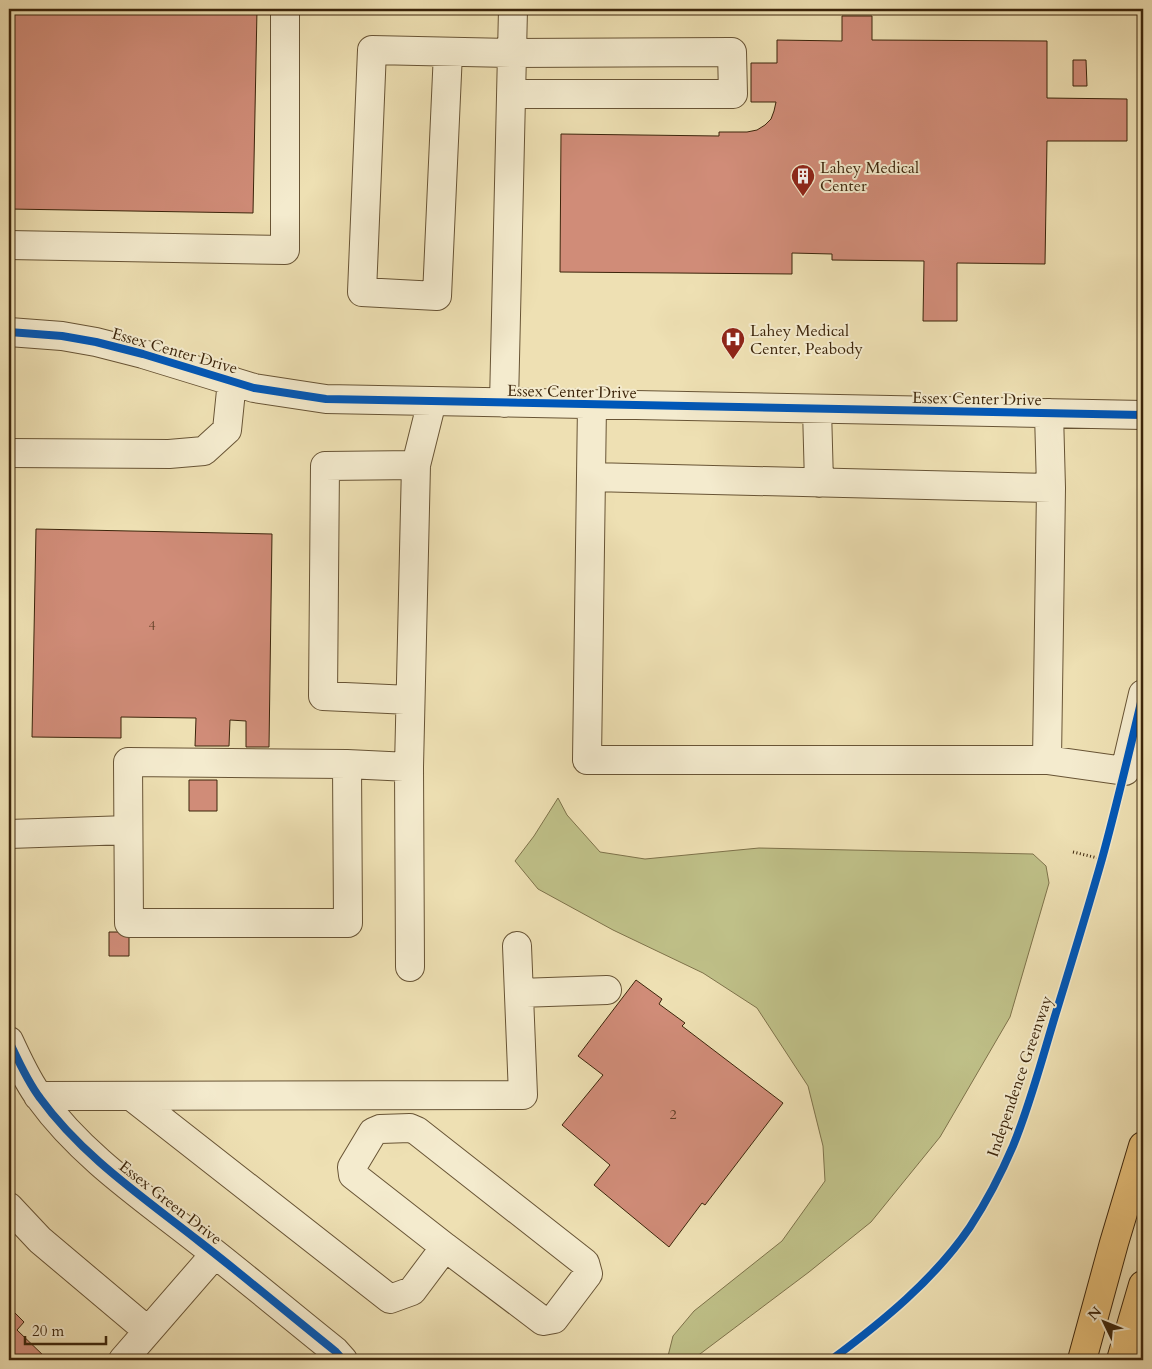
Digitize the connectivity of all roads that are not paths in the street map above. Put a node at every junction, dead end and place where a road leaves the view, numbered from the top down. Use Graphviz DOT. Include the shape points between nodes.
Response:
graph roads {
  1 [pos="285,9"];
  2 [pos="513,9"];
  3 [pos="448,52"];
  4 [pos="512,53"];
  5 [pos="511,94"];
  6 [pos="9,245"];
  7 [pos="9,332"];
  8 [pos="232,381"];
  9 [pos="432,402"];
  10 [pos="504,403"];
  11 [pos="592,405"];
  12 [pos="817,409"];
  13 [pos="1049,413"];
  14 [pos="1143,415"];
  15 [pos="9,453"];
  16 [pos="416,465"];
  17 [pos="591,477"];
  18 [pos="819,483"];
  19 [pos="1050,488"];
  20 [pos="1143,694"];
  21 [pos="410,700"];
  22 [pos="1046,760"];
  23 [pos="347,764"];
  24 [pos="409,767"];
  25 [pos="128,830"];
  26 [pos="9,834"];
  27 [pos="518,946"];
  28 [pos="410,967"];
  29 [pos="607,990"];
  30 [pos="519,993"];
  31 [pos="9,1041"];
  32 [pos="38,1096"];
  33 [pos="131,1096"];
  34 [pos="1143,1146"];
  35 [pos="9,1207"];
  36 [pos="445,1247"];
  37 [pos="215,1254"];
  38 [pos="1143,1285"];
  39 [pos="148,1331"];
  40 [pos="123,1360"];
  41 [pos="343,1360"];
  42 [pos="1082,1360"];
  43 [pos="1121,1360"];
  1 -- 6 [label="street" via="285,250"];
  2 -- 4 [label="street"];
  3 -- 3 [label="street" via="436,296 362,292 372,50"];
  3 -- 4 [label="street"];
  4 -- 5 [label="street"];
  4 -- 5 [label="street" via="732,52 733,94"];
  5 -- 10 [label="street"];
  7 -- 8 [label="street, Essex Center Drive" via="96,342"];
  8 -- 9 [label="street, Essex Center Drive" via="254,388 326,399"];
  8 -- 15 [label="street" via="227,430 204,451 169,454"];
  9 -- 10 [label="street, Essex Center Drive"];
  9 -- 16 [label="street"];
  10 -- 11 [label="street, Essex Center Drive"];
  11 -- 12 [label="street, Essex Center Drive"];
  11 -- 17 [label="street"];
  12 -- 13 [label="street, Essex Center Drive"];
  12 -- 18 [label="street"];
  13 -- 14 [label="street, Essex Center Drive"];
  13 -- 19 [label="street"];
  16 -- 21 [label="street"];
  16 -- 21 [label="street" via="326,466 323,696"];
  17 -- 18 [label="street"];
  17 -- 22 [label="street" via="587,760"];
  18 -- 19 [label="street"];
  19 -- 22 [label="street"];
  20 -- 22 [label="street" via="1124,771"];
  21 -- 24 [label="street"];
  23 -- 24 [label="street"];
  23 -- 25 [label="street" via="128,762"];
  23 -- 25 [label="street" via="348,923 129,924"];
  24 -- 28 [label="street"];
  25 -- 26 [label="street"];
  27 -- 30 [label="street"];
  29 -- 30 [label="street"];
  30 -- 33 [label="street" via="523,1095"];
  31 -- 32 [label="street, Essex Green Drive"];
  32 -- 33 [label="street"];
  32 -- 37 [label="street, Essex Green Drive" via="86,1150"];
  33 -- 36 [label="street" via="390,1299 412,1291"];
  34 -- 42 [label="highway"];
  35 -- 39 [label="street" via="40,1240"];
  36 -- 36 [label="street" via="543,1321 554,1319 588,1274 585,1262 417,1131 403,1128 373,1132 352,1167 353,1175"];
  37 -- 39 [label="street"];
  37 -- 41 [label="street, Essex Green Drive"];
  38 -- 43 [label="highway"];
  39 -- 40 [label="street"];
}
